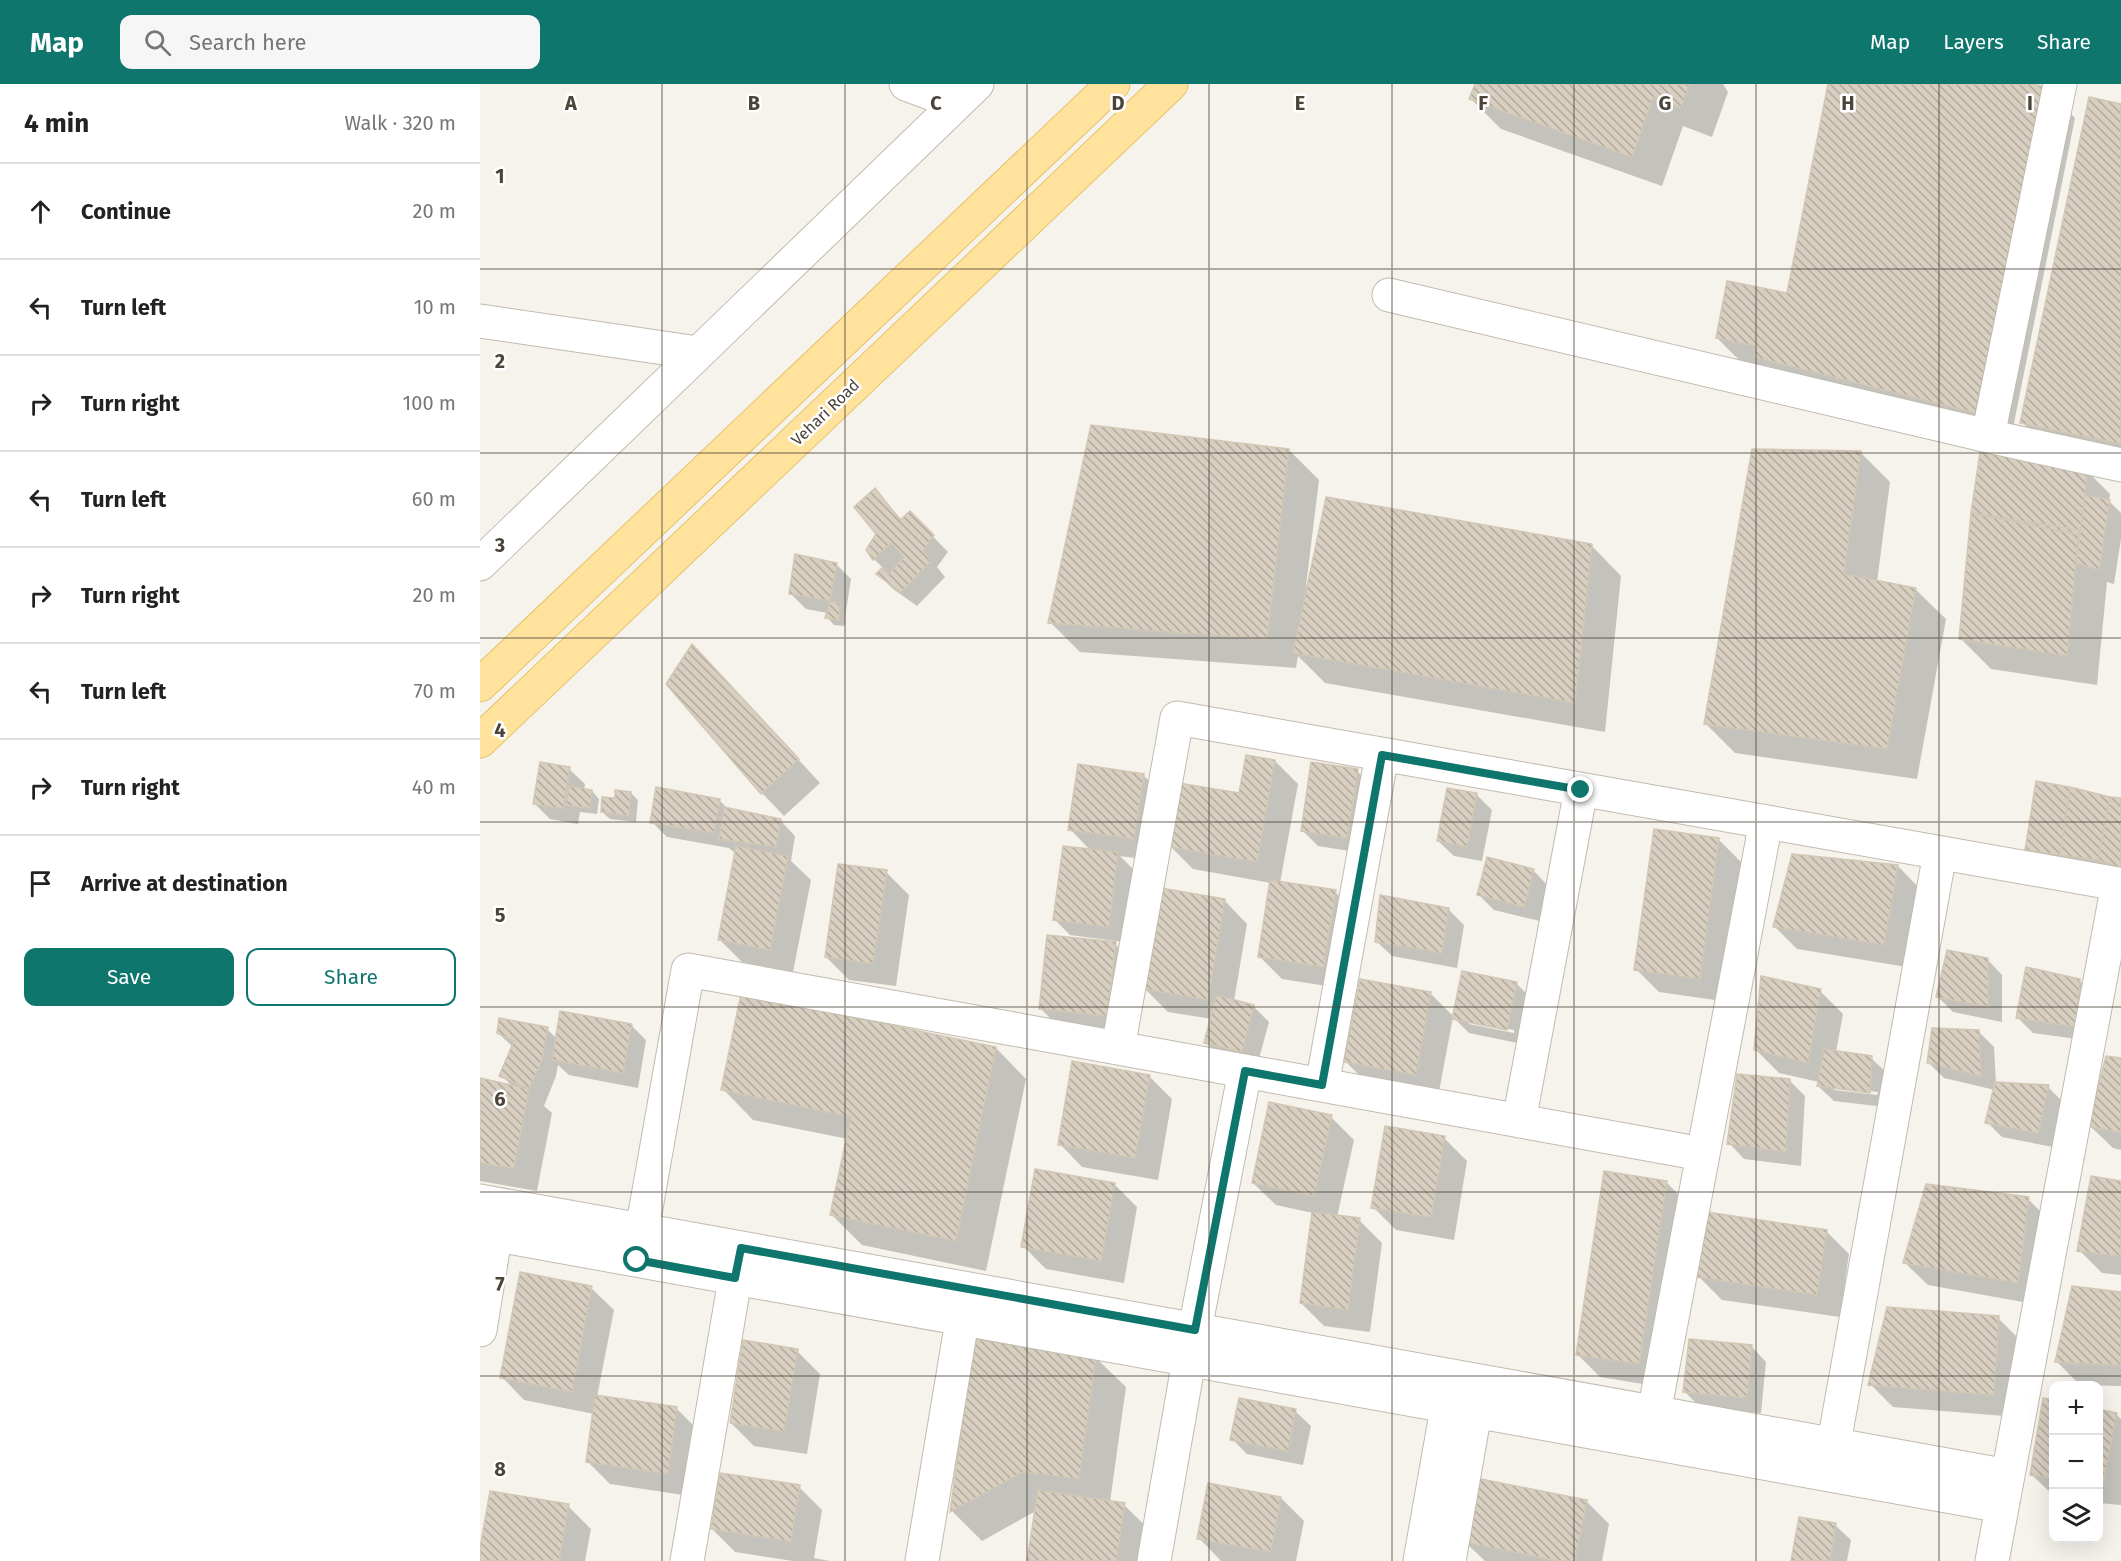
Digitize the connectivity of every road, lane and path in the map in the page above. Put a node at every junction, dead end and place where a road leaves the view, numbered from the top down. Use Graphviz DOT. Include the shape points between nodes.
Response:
graph roads {
  1 [pos="906,84"];
  2 [pos="1113,84"];
  3 [pos="1171,84"];
  4 [pos="2060,84"];
  5 [pos="967,94"];
  6 [pos="1389,295"];
  7 [pos="480,321"];
  8 [pos="698,353"];
  9 [pos="1988,436"];
  10 [pos="2121,465"];
  11 [pos="480,564"];
  12 [pos="480,685"];
  13 [pos="480,741"];
  14 [pos="1382,755"];
  15 [pos="1581,790"];
  16 [pos="1766,822"];
  17 [pos="1940,853"];
  18 [pos="1118,1048"];
  19 [pos="1245,1071"];
  20 [pos="1322,1085"];
  21 [pos="1519,1121"];
  22 [pos="1702,1154"];
  23 [pos="489,1218"];
  24 [pos="640,1245"];
  25 [pos="738,1263"];
  26 [pos="965,1304"];
  27 [pos="480,1330"];
  28 [pos="1192,1345"];
  29 [pos="1464,1394"];
  30 [pos="1651,1427"];
  31 [pos="1830,1460"];
  32 [pos="2005,1491"];
  33 [pos="687,1561"];
  34 [pos="922,1561"];
  35 [pos="1154,1561"];
  36 [pos="1420,1561"];
  37 [pos="1449,1561"];
  38 [pos="1992,1561"];
  1 -- 5 [label="street"];
  2 -- 12 [label="main road"];
  3 -- 13 [label="main road, Vehari Road"];
  4 -- 9 [label="street"];
  5 -- 8 [label="street"];
  6 -- 9 [label="street"];
  7 -- 8 [label="street"];
  8 -- 11 [label="street"];
  9 -- 10 [label="street"];
  14 -- 15 [label="street"];
  14 -- 18 [label="street" via="1177,718"];
  14 -- 20 [label="street"];
  15 -- 16 [label="street"];
  15 -- 21 [label="street"];
  16 -- 17 [label="street"];
  16 -- 22 [label="street"];
  17 -- 31 [label="street"];
  17 -- 32 [label="street" via="2118,884"];
  18 -- 19 [label="street"];
  18 -- 24 [label="street" via="688,970"];
  19 -- 20 [label="street"];
  19 -- 28 [label="street"];
  20 -- 21 [label="street"];
  21 -- 22 [label="street"];
  22 -- 30 [label="street"];
  23 -- 24 [label="street"];
  23 -- 27 [label="street"];
  24 -- 25 [label="street"];
  25 -- 26 [label="street"];
  25 -- 33 [label="street"];
  26 -- 28 [label="street"];
  26 -- 34 [label="street"];
  28 -- 29 [label="street"];
  28 -- 35 [label="street"];
  29 -- 30 [label="street"];
  29 -- 36 [label="street"];
  29 -- 37 [label="street"];
  30 -- 31 [label="street"];
  31 -- 32 [label="street"];
  32 -- 38 [label="street"];
}
